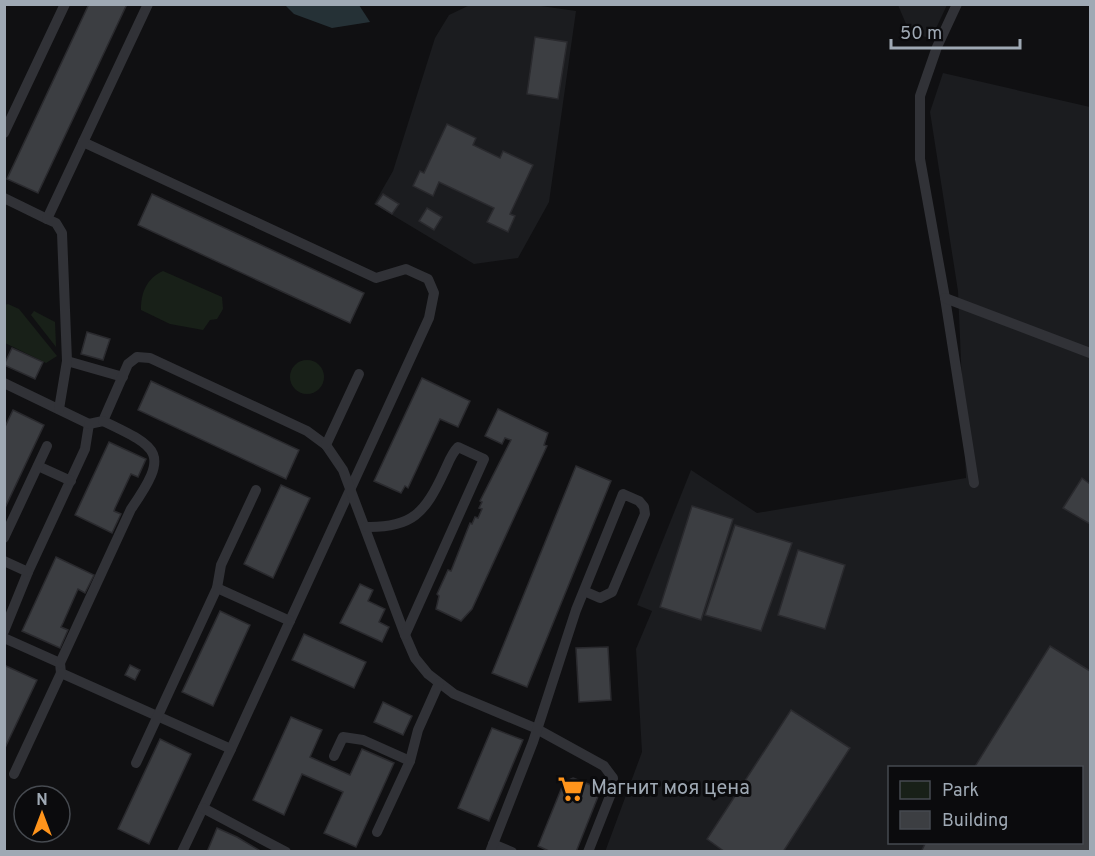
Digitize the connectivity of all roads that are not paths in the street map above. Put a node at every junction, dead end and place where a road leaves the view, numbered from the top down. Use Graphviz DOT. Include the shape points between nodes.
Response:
graph roads {
  1 [pos="65,4"];
  2 [pos="148,4"];
  3 [pos="957,4"];
  4 [pos="4,133"];
  5 [pos="83,142"];
  6 [pos="4,198"];
  7 [pos="47,219"];
  8 [pos="945,298"];
  9 [pos="1090,353"];
  10 [pos="67,361"];
  11 [pos="359,374"];
  12 [pos="123,377"];
  13 [pos="4,383"];
  14 [pos="58,409"];
  15 [pos="103,421"];
  16 [pos="89,424"];
  17 [pos="47,446"];
  18 [pos="326,446"];
  19 [pos="38,466"];
  20 [pos="71,481"];
  21 [pos="974,483"];
  22 [pos="351,487"];
  23 [pos="256,490"];
  24 [pos="366,527"];
  25 [pos="4,538"];
  26 [pos="4,561"];
  27 [pos="28,572"];
  28 [pos="217,588"];
  29 [pos="584,591"];
  30 [pos="290,621"];
  31 [pos="4,631"];
  32 [pos="405,634"];
  33 [pos="4,638"];
  34 [pos="60,668"];
  35 [pos="440,683"];
  36 [pos="158,716"];
  37 [pos="536,728"];
  38 [pos="231,749"];
  39 [pos="334,756"];
  40 [pos="410,761"];
  41 [pos="136,763"];
  42 [pos="14,774"];
  43 [pos="203,808"];
  44 [pos="377,832"];
  45 [pos="491,848"];
  46 [pos="182,852"];
  47 [pos="286,852"];
  48 [pos="512,852"];
  49 [pos="588,852"];
  1 -- 4 [label="lane"];
  2 -- 5 [label="lane"];
  3 -- 8 [label="lane" via="920,96 920,159"];
  5 -- 7 [label="lane"];
  5 -- 22 [label="lane" via="376,278 406,269 428,279 434,293 429,318"];
  6 -- 7 [label="lane"];
  7 -- 10 [label="lane" via="56,223 62,233"];
  8 -- 9 [label="lane"];
  8 -- 21 [label="lane"];
  10 -- 12 [label="lane"];
  10 -- 14 [label="lane"];
  11 -- 18 [label="lane"];
  12 -- 15 [label="lane"];
  12 -- 18 [label="lane" via="128,364 137,357 150,358 307,431"];
  13 -- 14 [label="lane"];
  14 -- 16 [label="lane"];
  15 -- 16 [label="lane"];
  15 -- 34 [label="lane" via="145,441 157,462 131,509"];
  16 -- 20 [label="lane" via="85,449"];
  17 -- 19 [label="lane"];
  18 -- 22 [label="lane"];
  19 -- 20 [label="lane"];
  19 -- 25 [label="lane"];
  20 -- 27 [label="lane"];
  22 -- 24 [label="lane"];
  22 -- 30 [label="lane"];
  23 -- 28 [label="lane" via="221,565"];
  24 -- 32 [label="lane"];
  24 -- 32 [label="lane" via="390,528 425,507 458,447 484,459"];
  26 -- 27 [label="lane"];
  27 -- 31 [label="lane"];
  28 -- 30 [label="lane"];
  28 -- 36 [label="lane"];
  29 -- 29 [label="lane" via="623,494 639,501 645,514 612,592 600,598"];
  29 -- 37 [label="lane"];
  30 -- 38 [label="lane"];
  32 -- 35 [label="lane" via="416,658"];
  33 -- 34 [label="lane"];
  34 -- 36 [label="lane"];
  34 -- 42 [label="lane"];
  35 -- 37 [label="lane" via="454,694"];
  35 -- 40 [label="lane" via="418,730"];
  36 -- 38 [label="lane"];
  36 -- 41 [label="lane"];
  37 -- 45 [label="lane"];
  37 -- 49 [label="lane" via="604,766 613,778 612,791"];
  38 -- 43 [label="lane"];
  39 -- 40 [label="lane" via="343,737 363,740"];
  40 -- 44 [label="lane"];
  43 -- 46 [label="lane"];
  43 -- 47 [label="lane"];
  45 -- 48 [label="lane"];
}
